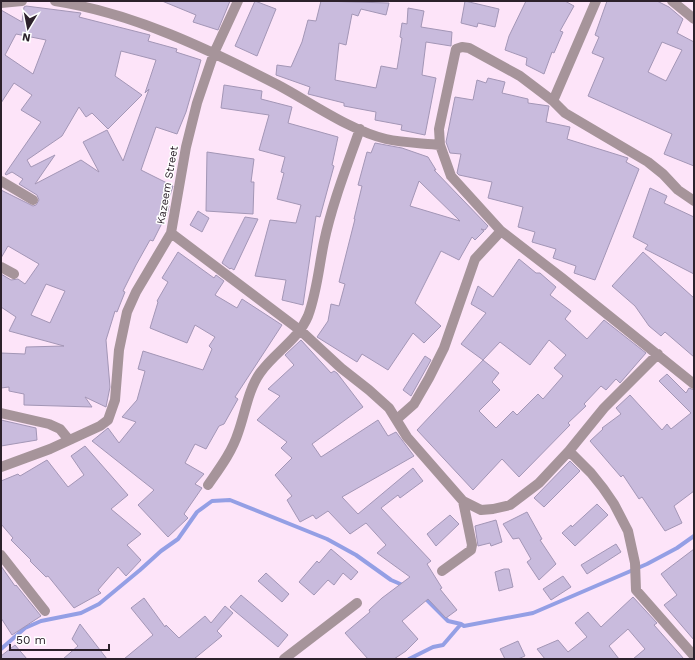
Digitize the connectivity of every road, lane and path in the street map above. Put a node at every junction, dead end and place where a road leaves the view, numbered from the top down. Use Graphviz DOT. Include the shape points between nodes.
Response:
graph roads {
  1 [pos="22,1"];
  2 [pos="55,1"];
  3 [pos="238,1"];
  4 [pos="596,1"];
  5 [pos="672,1"];
  6 [pos="1,3"];
  7 [pos="694,19"];
  8 [pos="214,53"];
  9 [pos="553,101"];
  10 [pos="360,129"];
  11 [pos="440,145"];
  12 [pos="1,181"];
  13 [pos="33,200"];
  14 [pos="694,201"];
  15 [pos="501,231"];
  16 [pos="171,233"];
  17 [pos="1,267"];
  18 [pos="14,274"];
  19 [pos="301,331"];
  20 [pos="658,354"];
  21 [pos="694,384"];
  22 [pos="1,413"];
  23 [pos="397,419"];
  24 [pos="69,440"];
  25 [pos="569,451"];
  26 [pos="1,467"];
  27 [pos="208,485"];
  28 [pos="463,501"];
  29 [pos="1,555"];
  30 [pos="442,571"];
  31 [pos="357,603"];
  32 [pos="45,611"];
  33 [pos="694,656"];
  34 [pos="284,659"];
  1 -- 6 [label="street"];
  2 -- 8 [label="street" via="82,5 126,18"];
  3 -- 8 [label="street, Kazeem Street"];
  4 -- 9 [label="street"];
  5 -- 7 [label="street"];
  8 -- 10 [label="street"];
  8 -- 16 [label="street, Kazeem Street" via="186,146"];
  9 -- 11 [label="street" via="520,76 469,48 456,49 439,129"];
  9 -- 14 [label="street" via="565,113 648,162"];
  10 -- 11 [label="street" via="386,139"];
  10 -- 19 [label="street" via="332,212 320,272"];
  11 -- 15 [label="street" via="451,176"];
  12 -- 13 [label="street"];
  15 -- 20 [label="street"];
  15 -- 23 [label="street" via="475,259 444,348 414,404"];
  16 -- 19 [label="street"];
  16 -- 24 [label="street, Kazeem Street" via="136,292 128,312 119,350 113,411 108,420 100,426"];
  17 -- 18 [label="street"];
  19 -- 23 [label="street" via="389,408"];
  19 -- 27 [label="street" via="260,373 252,388 238,434"];
  20 -- 21 [label="street"];
  20 -- 25 [label="street" via="604,408"];
  22 -- 24 [label="street" via="49,424 60,429"];
  23 -- 28 [label="street" via="407,437"];
  24 -- 26 [label="street, Kazeem Street"];
  25 -- 28 [label="street" via="539,483 510,505 481,510"];
  25 -- 33 [label="street" via="591,473 614,504 628,531 635,562 636,590"];
  28 -- 30 [label="street" via="471,550"];
  29 -- 32 [label="street"];
  31 -- 34 [label="street"];
}
